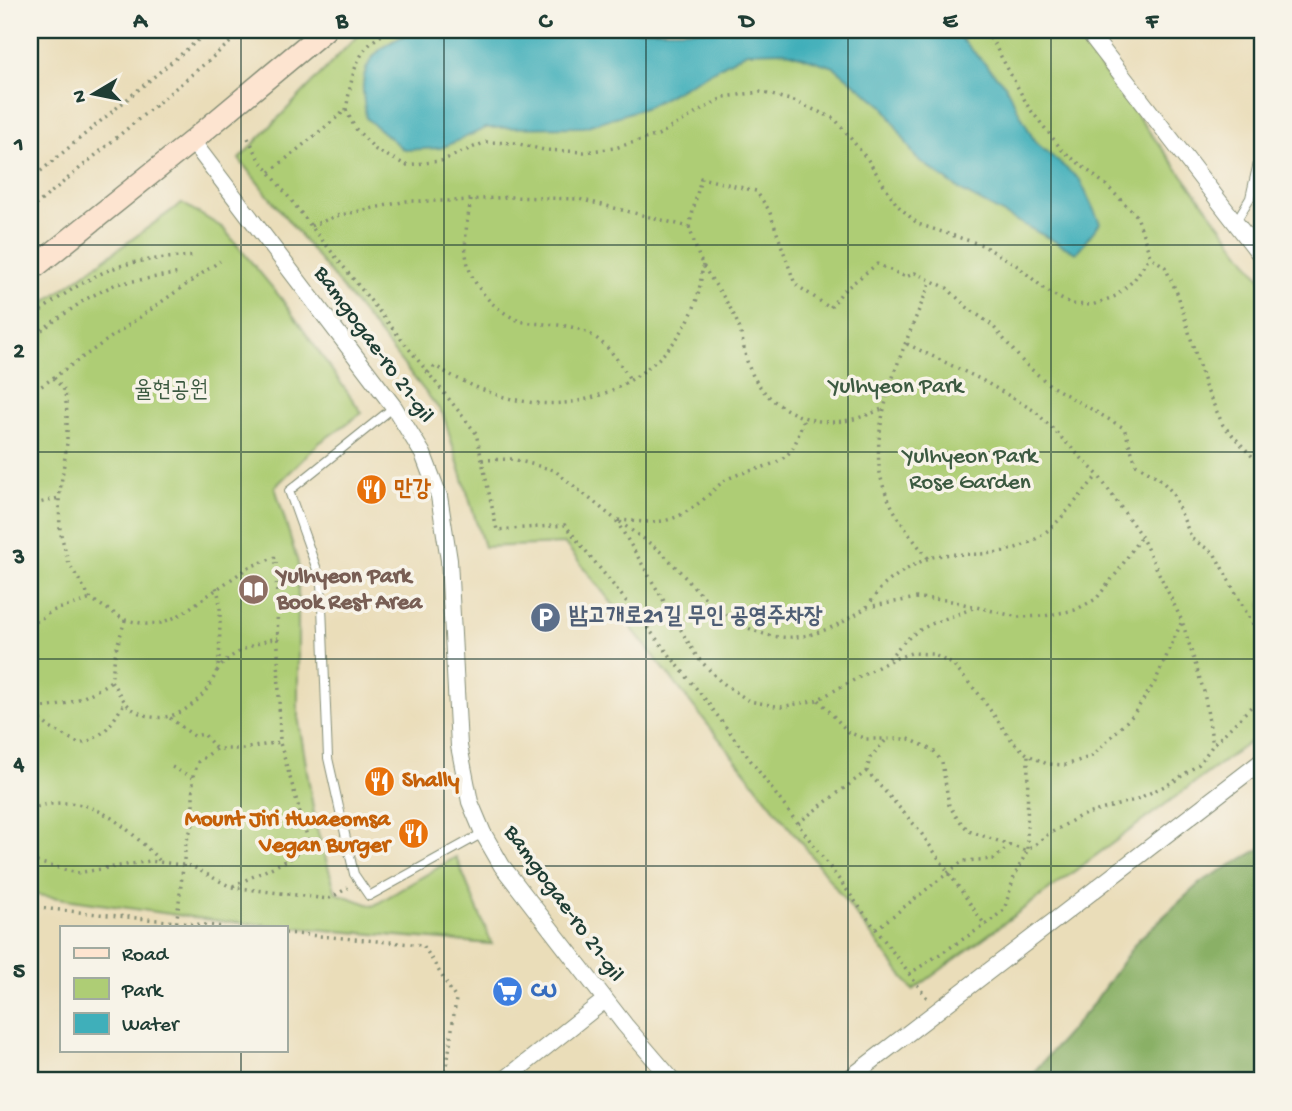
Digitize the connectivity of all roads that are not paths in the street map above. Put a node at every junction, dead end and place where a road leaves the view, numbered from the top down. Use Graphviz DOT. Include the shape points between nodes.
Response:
graph roads {
  1 [pos="325,30"];
  2 [pos="1087,30"];
  3 [pos="192,141"];
  4 [pos="1262,145"];
  5 [pos="1236,223"];
  6 [pos="1262,257"];
  7 [pos="30,271"];
  8 [pos="394,407"];
  9 [pos="1262,761"];
  10 [pos="483,833"];
  11 [pos="606,1000"];
  12 [pos="503,1081"];
  13 [pos="673,1081"];
  14 [pos="846,1081"];
  1 -- 3 [label="main road"];
  2 -- 5 [label="street"];
  3 -- 7 [label="main road"];
  3 -- 8 [label="street, Bamgogae-ro 21-gil"];
  4 -- 5 [label="lane" via="1250,198"];
  5 -- 6 [label="street"];
  8 -- 10 [label="street, Bamgogae-ro 21-gil" via="423,454 439,496 449,560 459,746 470,802"];
  8 -- 10 [label="lane" via="289,491 321,580 328,758 354,874 369,896"];
  9 -- 14 [label="street"];
  10 -- 11 [label="street, Bamgogae-ro 21-gil" via="502,866"];
  11 -- 12 [label="street"];
  11 -- 13 [label="street, Bamgogae-ro 21-gil"];
}
